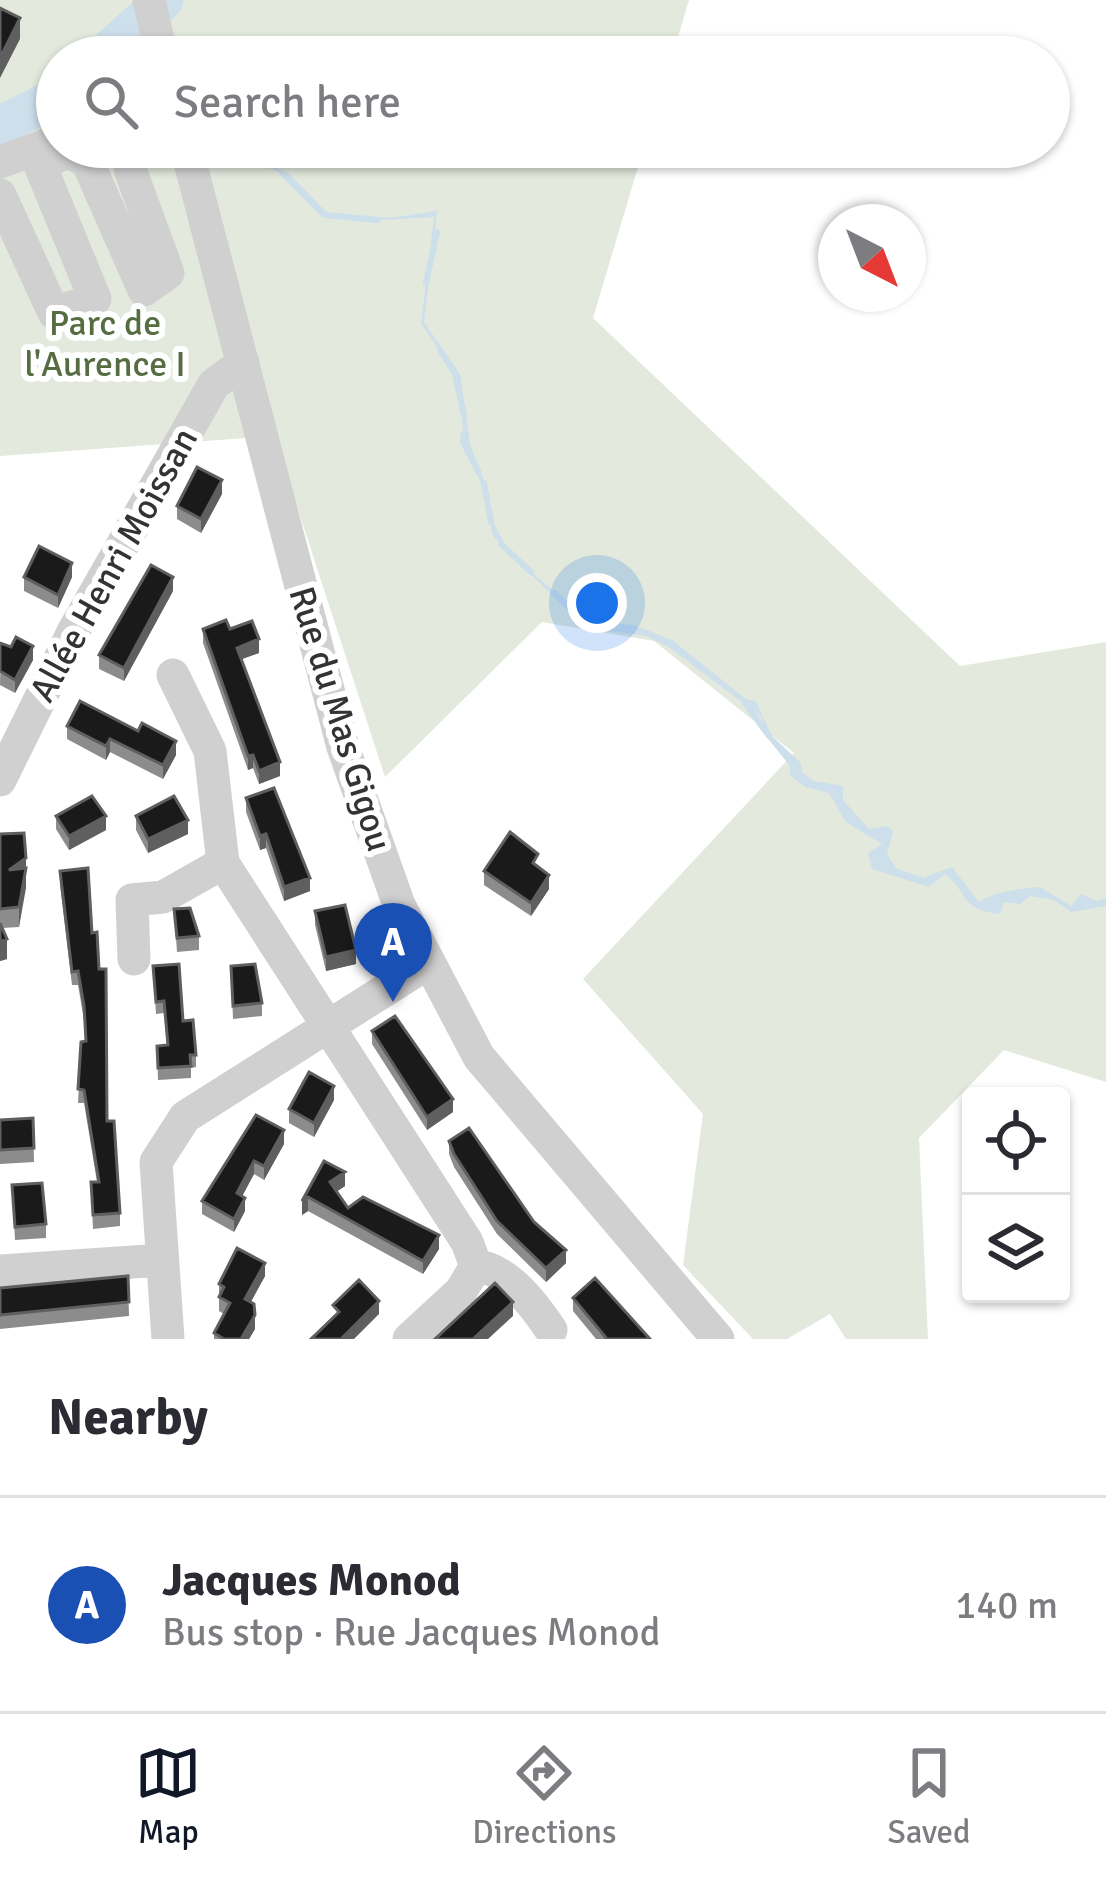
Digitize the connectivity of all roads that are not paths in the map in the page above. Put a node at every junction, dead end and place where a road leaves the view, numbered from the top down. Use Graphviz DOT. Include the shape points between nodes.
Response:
graph roads {
  1 [pos="149,0"];
  2 [pos="157,36"];
  3 [pos="36,148"];
  4 [pos="0,163"];
  5 [pos="41,168"];
  6 [pos="90,168"];
  7 [pos="131,168"];
  8 [pos="192,168"];
  9 [pos="0,195"];
  10 [pos="243,363"];
  11 [pos="173,675"];
  12 [pos="0,780"];
  13 [pos="223,863"];
  14 [pos="134,959"];
  15 [pos="428,963"];
  16 [pos="326,1025"];
  17 [pos="162,1260"];
  18 [pos="476,1266"];
  19 [pos="0,1270"];
  20 [pos="551,1330"];
  21 [pos="168,1339"];
  22 [pos="409,1339"];
  23 [pos="718,1339"];
  1 -- 2 [label="street"];
  3 -- 4 [label="street"];
  5 -- 9 [label="street" via="95,299 54,313"];
  6 -- 7 [label="street" via="144,290 168,273"];
  8 -- 10 [label="street, Rue du Mas Gigou"];
  10 -- 12 [label="street, Allée Henri Moissan" via="214,384 73,632"];
  10 -- 15 [label="street, Rue du Mas Gigou" via="343,747"];
  11 -- 13 [label="street" via="210,752"];
  13 -- 14 [label="street" via="163,897 132,901"];
  13 -- 16 [label="street"];
  15 -- 16 [label="street"];
  15 -- 23 [label="street, Rue du Mas Gigou" via="479,1057"];
  16 -- 17 [label="street" via="185,1117 156,1162"];
  16 -- 18 [label="street"];
  17 -- 19 [label="street"];
  17 -- 21 [label="street"];
  18 -- 20 [label="street" via="510,1282"];
  18 -- 22 [label="street"];
}
